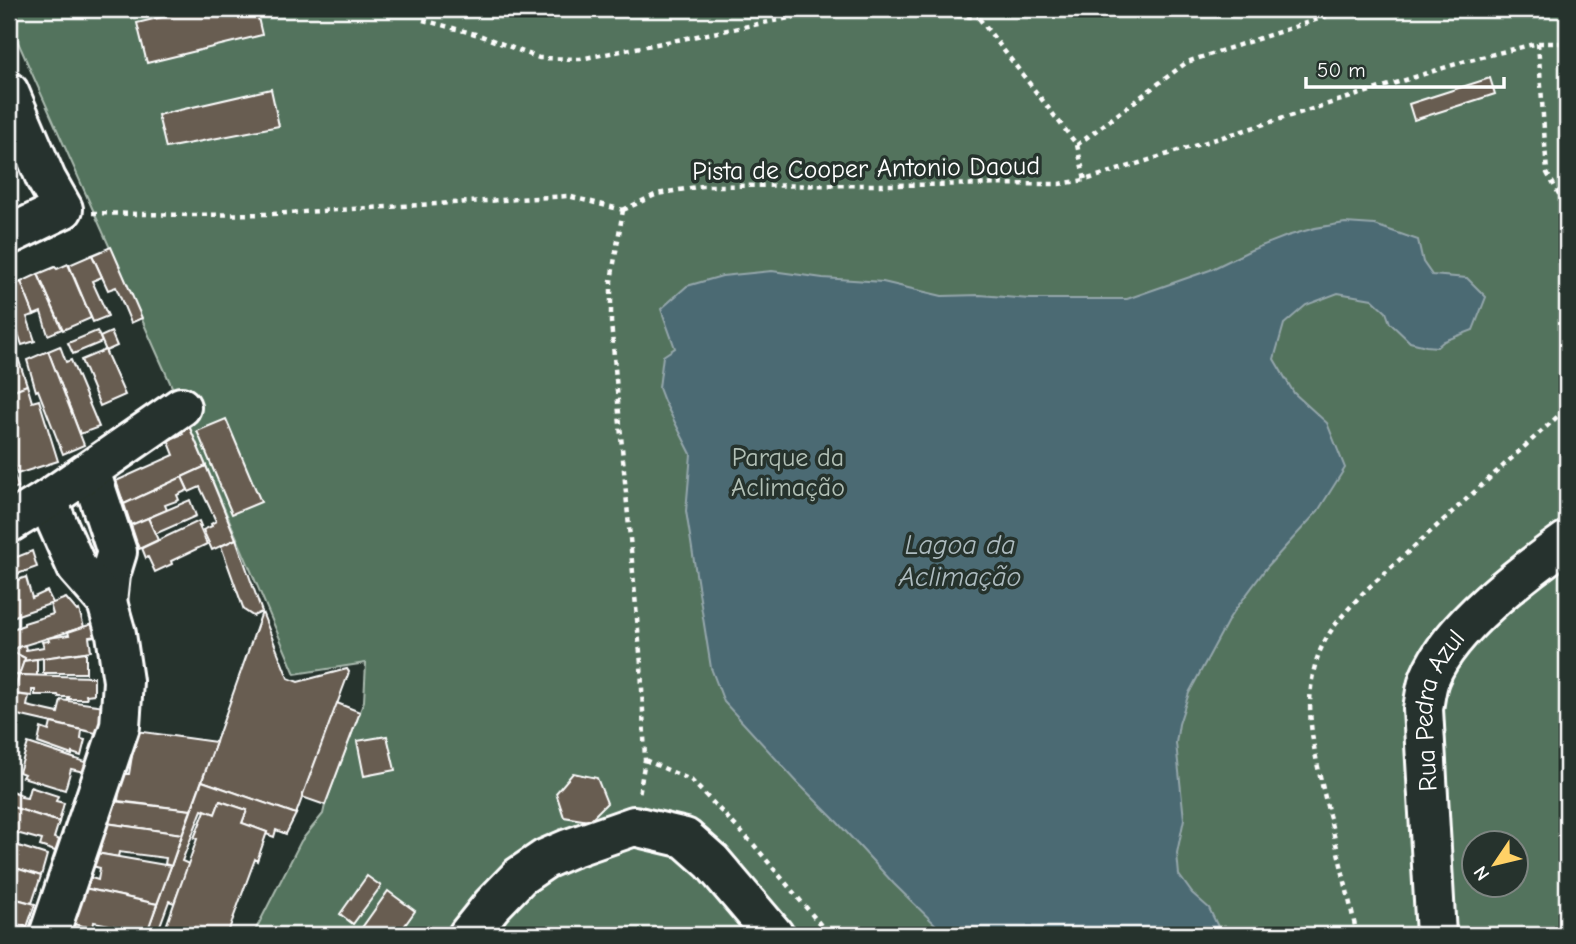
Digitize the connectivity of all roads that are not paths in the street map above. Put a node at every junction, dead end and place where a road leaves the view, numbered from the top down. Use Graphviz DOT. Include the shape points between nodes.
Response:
graph roads {
  1 [pos="9,92"];
  2 [pos="9,235"];
  3 [pos="181,407"];
  4 [pos="90,471"];
  5 [pos="47,500"];
  6 [pos="9,523"];
  7 [pos="1567,541"];
  8 [pos="107,601"];
  9 [pos="49,935"];
  10 [pos="468,935"];
  11 [pos="774,935"];
  12 [pos="1436,935"];
  1 -- 2 [label="street" via="63,209"];
  3 -- 4 [label="street"];
  4 -- 5 [label="street"];
  4 -- 8 [label="street" via="117,552"];
  5 -- 6 [label="street"];
  5 -- 8 [label="street" via="77,568"];
  7 -- 12 [label="street, Rua Pedra Azul" via="1475,616 1445,650 1429,678 1423,709"];
  8 -- 9 [label="street" via="121,669 120,726"];
  10 -- 11 [label="street" via="520,876 545,859 635,826 685,838 712,862"];
}
